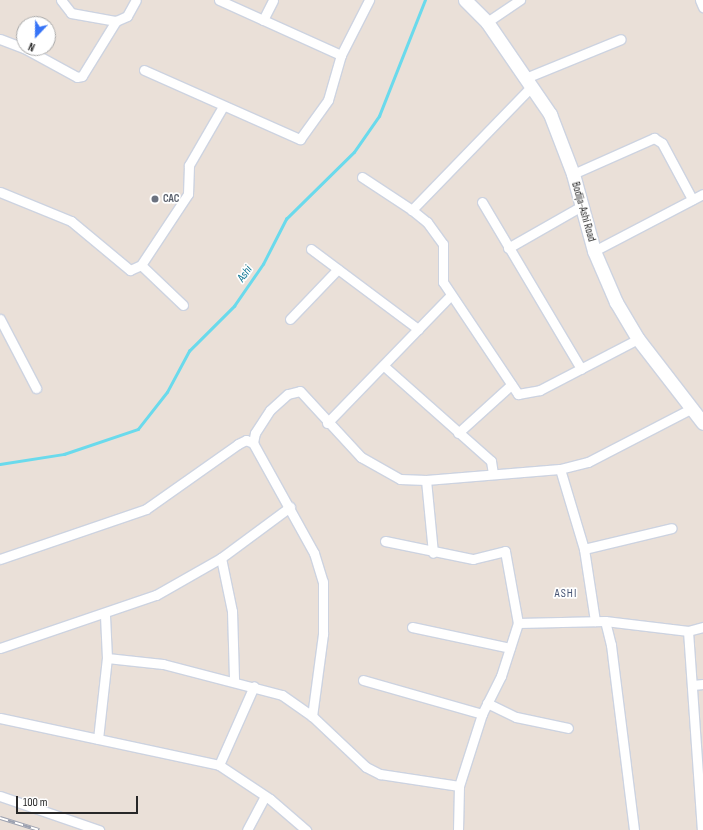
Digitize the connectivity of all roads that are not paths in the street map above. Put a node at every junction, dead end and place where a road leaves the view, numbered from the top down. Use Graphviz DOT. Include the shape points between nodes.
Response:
graph roads {
  1 [pos="62,0"];
  2 [pos="136,0"];
  3 [pos="219,0"];
  4 [pos="273,0"];
  5 [pos="370,0"];
  6 [pos="465,0"];
  7 [pos="520,0"];
  8 [pos="700,0"];
  9 [pos="703,7"];
  10 [pos="263,20"];
  11 [pos="116,21"];
  12 [pos="487,22"];
  13 [pos="0,39"];
  14 [pos="621,39"];
  15 [pos="16,45"];
  16 [pos="341,55"];
  17 [pos="39,56"];
  18 [pos="144,70"];
  19 [pos="530,82"];
  20 [pos="222,108"];
  21 [pos="573,174"];
  22 [pos="362,176"];
  23 [pos="0,192"];
  24 [pos="703,194"];
  25 [pos="692,200"];
  26 [pos="482,202"];
  27 [pos="580,207"];
  28 [pos="412,210"];
  29 [pos="311,248"];
  30 [pos="508,248"];
  31 [pos="594,251"];
  32 [pos="142,265"];
  33 [pos="338,269"];
  34 [pos="451,295"];
  35 [pos="183,305"];
  36 [pos="0,319"];
  37 [pos="290,319"];
  38 [pos="418,329"];
  39 [pos="638,339"];
  40 [pos="384,366"];
  41 [pos="581,369"];
  42 [pos="510,385"];
  43 [pos="36,388"];
  44 [pos="699,415"];
  45 [pos="327,423"];
  46 [pos="458,433"];
  47 [pos="253,443"];
  48 [pos="560,468"];
  49 [pos="493,474"];
  50 [pos="426,480"];
  51 [pos="290,507"];
  52 [pos="672,528"];
  53 [pos="385,541"];
  54 [pos="584,549"];
  55 [pos="433,553"];
  56 [pos="221,558"];
  57 [pos="0,559"];
  58 [pos="104,615"];
  59 [pos="595,621"];
  60 [pos="605,621"];
  61 [pos="518,623"];
  62 [pos="412,627"];
  63 [pos="703,628"];
  64 [pos="688,631"];
  65 [pos="0,648"];
  66 [pos="510,648"];
  67 [pos="107,658"];
  68 [pos="234,680"];
  69 [pos="363,680"];
  70 [pos="693,684"];
  71 [pos="703,684"];
  72 [pos="254,686"];
  73 [pos="487,703"];
  74 [pos="482,714"];
  75 [pos="312,716"];
  76 [pos="0,718"];
  77 [pos="568,728"];
  78 [pos="98,739"];
  79 [pos="219,765"];
  80 [pos="459,786"];
  81 [pos="0,796"];
  82 [pos="265,796"];
  83 [pos="99,830"];
  84 [pos="247,830"];
  85 [pos="306,830"];
  86 [pos="458,830"];
  87 [pos="634,830"];
  88 [pos="702,830"];
  1 -- 11 [label="street" via="71,13"];
  2 -- 11 [label="street" via="127,16"];
  3 -- 10 [label="street"];
  4 -- 10 [label="street"];
  5 -- 16 [label="street"];
  6 -- 12 [label="street, Bodija-Ashi Road"];
  7 -- 12 [label="street"];
  8 -- 9 [label="street"];
  10 -- 16 [label="street"];
  11 -- 17 [label="street" via="82,76 77,77"];
  12 -- 19 [label="street, Bodija-Ashi Road"];
  13 -- 15 [label="street"];
  14 -- 19 [label="street"];
  16 -- 20 [label="street" via="328,100 300,139"];
  18 -- 20 [label="street"];
  19 -- 21 [label="street, Bodija-Ashi Road" via="550,114"];
  19 -- 28 [label="street"];
  20 -- 32 [label="street" via="189,165 188,194"];
  21 -- 25 [label="street" via="654,138 662,143"];
  21 -- 27 [label="street, Bodija-Ashi Road"];
  22 -- 28 [label="street"];
  23 -- 32 [label="street" via="71,221 130,270"];
  24 -- 25 [label="street"];
  25 -- 31 [label="street"];
  26 -- 30 [label="street"];
  27 -- 30 [label="street"];
  27 -- 31 [label="street, Bodija-Ashi Road"];
  28 -- 34 [label="street" via="426,222 443,244 443,282"];
  29 -- 33 [label="street"];
  30 -- 41 [label="street"];
  31 -- 39 [label="street, Bodija-Ashi Road" via="616,302"];
  32 -- 35 [label="street"];
  33 -- 37 [label="street"];
  33 -- 38 [label="street"];
  34 -- 38 [label="street"];
  34 -- 42 [label="street"];
  36 -- 43 [label="street"];
  38 -- 40 [label="street"];
  39 -- 41 [label="street"];
  39 -- 44 [label="street, Bodija-Ashi Road"];
  40 -- 45 [label="street"];
  40 -- 46 [label="street"];
  41 -- 42 [label="street" via="530,394 518,394"];
  42 -- 46 [label="street"];
  44 -- 48 [label="street" via="606,454"];
  45 -- 47 [label="street" via="305,394 294,392 265,416"];
  45 -- 50 [label="street" via="361,457 380,468 400,479"];
  46 -- 49 [label="street" via="491,461"];
  47 -- 51 [label="street"];
  47 -- 57 [label="street" via="246,440 238,444 146,509"];
  48 -- 49 [label="street"];
  48 -- 54 [label="street"];
  49 -- 50 [label="street"];
  50 -- 55 [label="street"];
  51 -- 56 [label="street"];
  51 -- 75 [label="street" via="314,553 323,582 323,634"];
  52 -- 54 [label="street"];
  53 -- 55 [label="street"];
  54 -- 59 [label="street"];
  55 -- 61 [label="street" via="473,559 504,551"];
  56 -- 58 [label="street" via="156,595"];
  56 -- 68 [label="street" via="232,611"];
  58 -- 65 [label="street"];
  58 -- 67 [label="street"];
  59 -- 60 [label="street"];
  59 -- 61 [label="street"];
  60 -- 64 [label="street"];
  60 -- 87 [label="street" via="611,645"];
  61 -- 66 [label="street"];
  62 -- 66 [label="street"];
  63 -- 64 [label="street"];
  64 -- 70 [label="street"];
  66 -- 73 [label="street"];
  67 -- 68 [label="street" via="163,664"];
  67 -- 78 [label="street"];
  68 -- 72 [label="street"];
  69 -- 74 [label="street"];
  70 -- 71 [label="street"];
  70 -- 88 [label="street"];
  72 -- 75 [label="street" via="282,695"];
  72 -- 79 [label="street"];
  73 -- 74 [label="street"];
  73 -- 77 [label="street" via="516,717"];
  74 -- 80 [label="street"];
  75 -- 80 [label="street" via="366,767 387,775"];
  76 -- 78 [label="street"];
  78 -- 79 [label="street"];
  79 -- 82 [label="street"];
  80 -- 86 [label="street"];
  81 -- 83 [label="street"];
  82 -- 84 [label="street"];
  82 -- 85 [label="street"];
}
